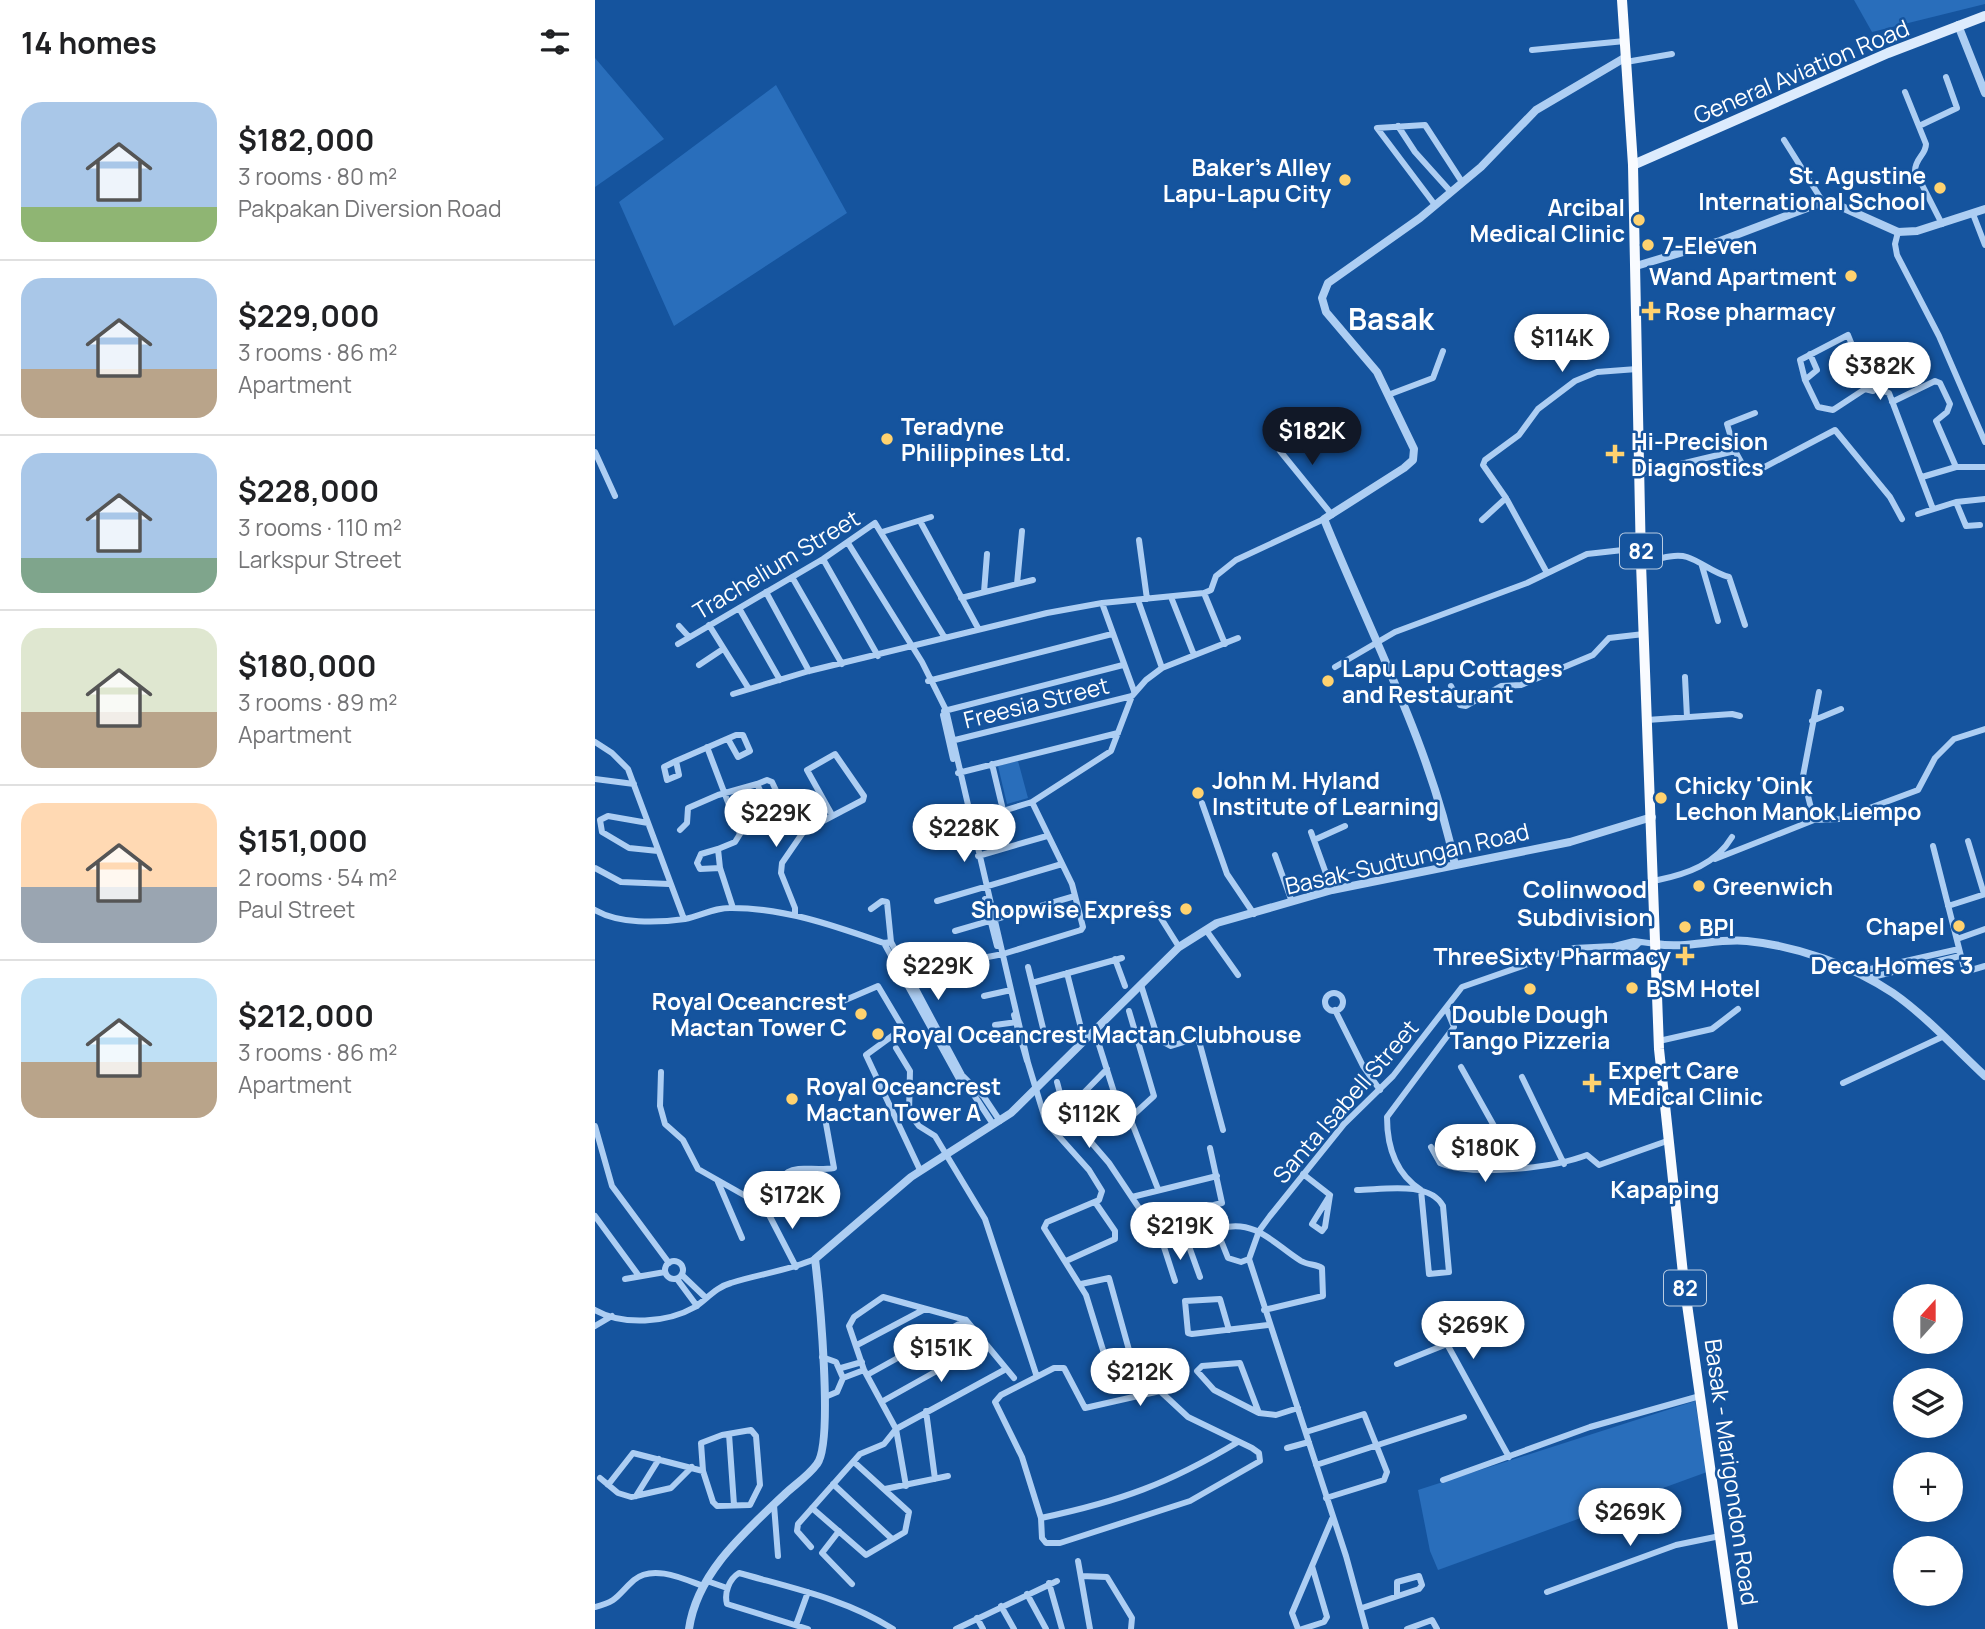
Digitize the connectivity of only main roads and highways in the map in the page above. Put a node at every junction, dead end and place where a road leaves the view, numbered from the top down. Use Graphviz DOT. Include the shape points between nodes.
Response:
graph roads {
  1 [pos="1622,0"];
  2 [pos="1985,16"];
  3 [pos="1633,165"];
  4 [pos="1653,836"];
  5 [pos="1656,944"];
  6 [pos="1733,1629"];
  1 -- 3 [label="main road, 82"];
  2 -- 3 [label="main road, General Aviation Road"];
  3 -- 4 [label="main road, Basak - Marigondon Road / 82" via="1641,563"];
  4 -- 5 [label="main road, Basak - Marigondon Road / 82" via="1650,856"];
  4 -- 5 [label="main road, Basak - Marigondon Road / 82" via="1658,856"];
  5 -- 6 [label="main road, Basak - Marigondon Road / 82" via="1667,1141"];
}
